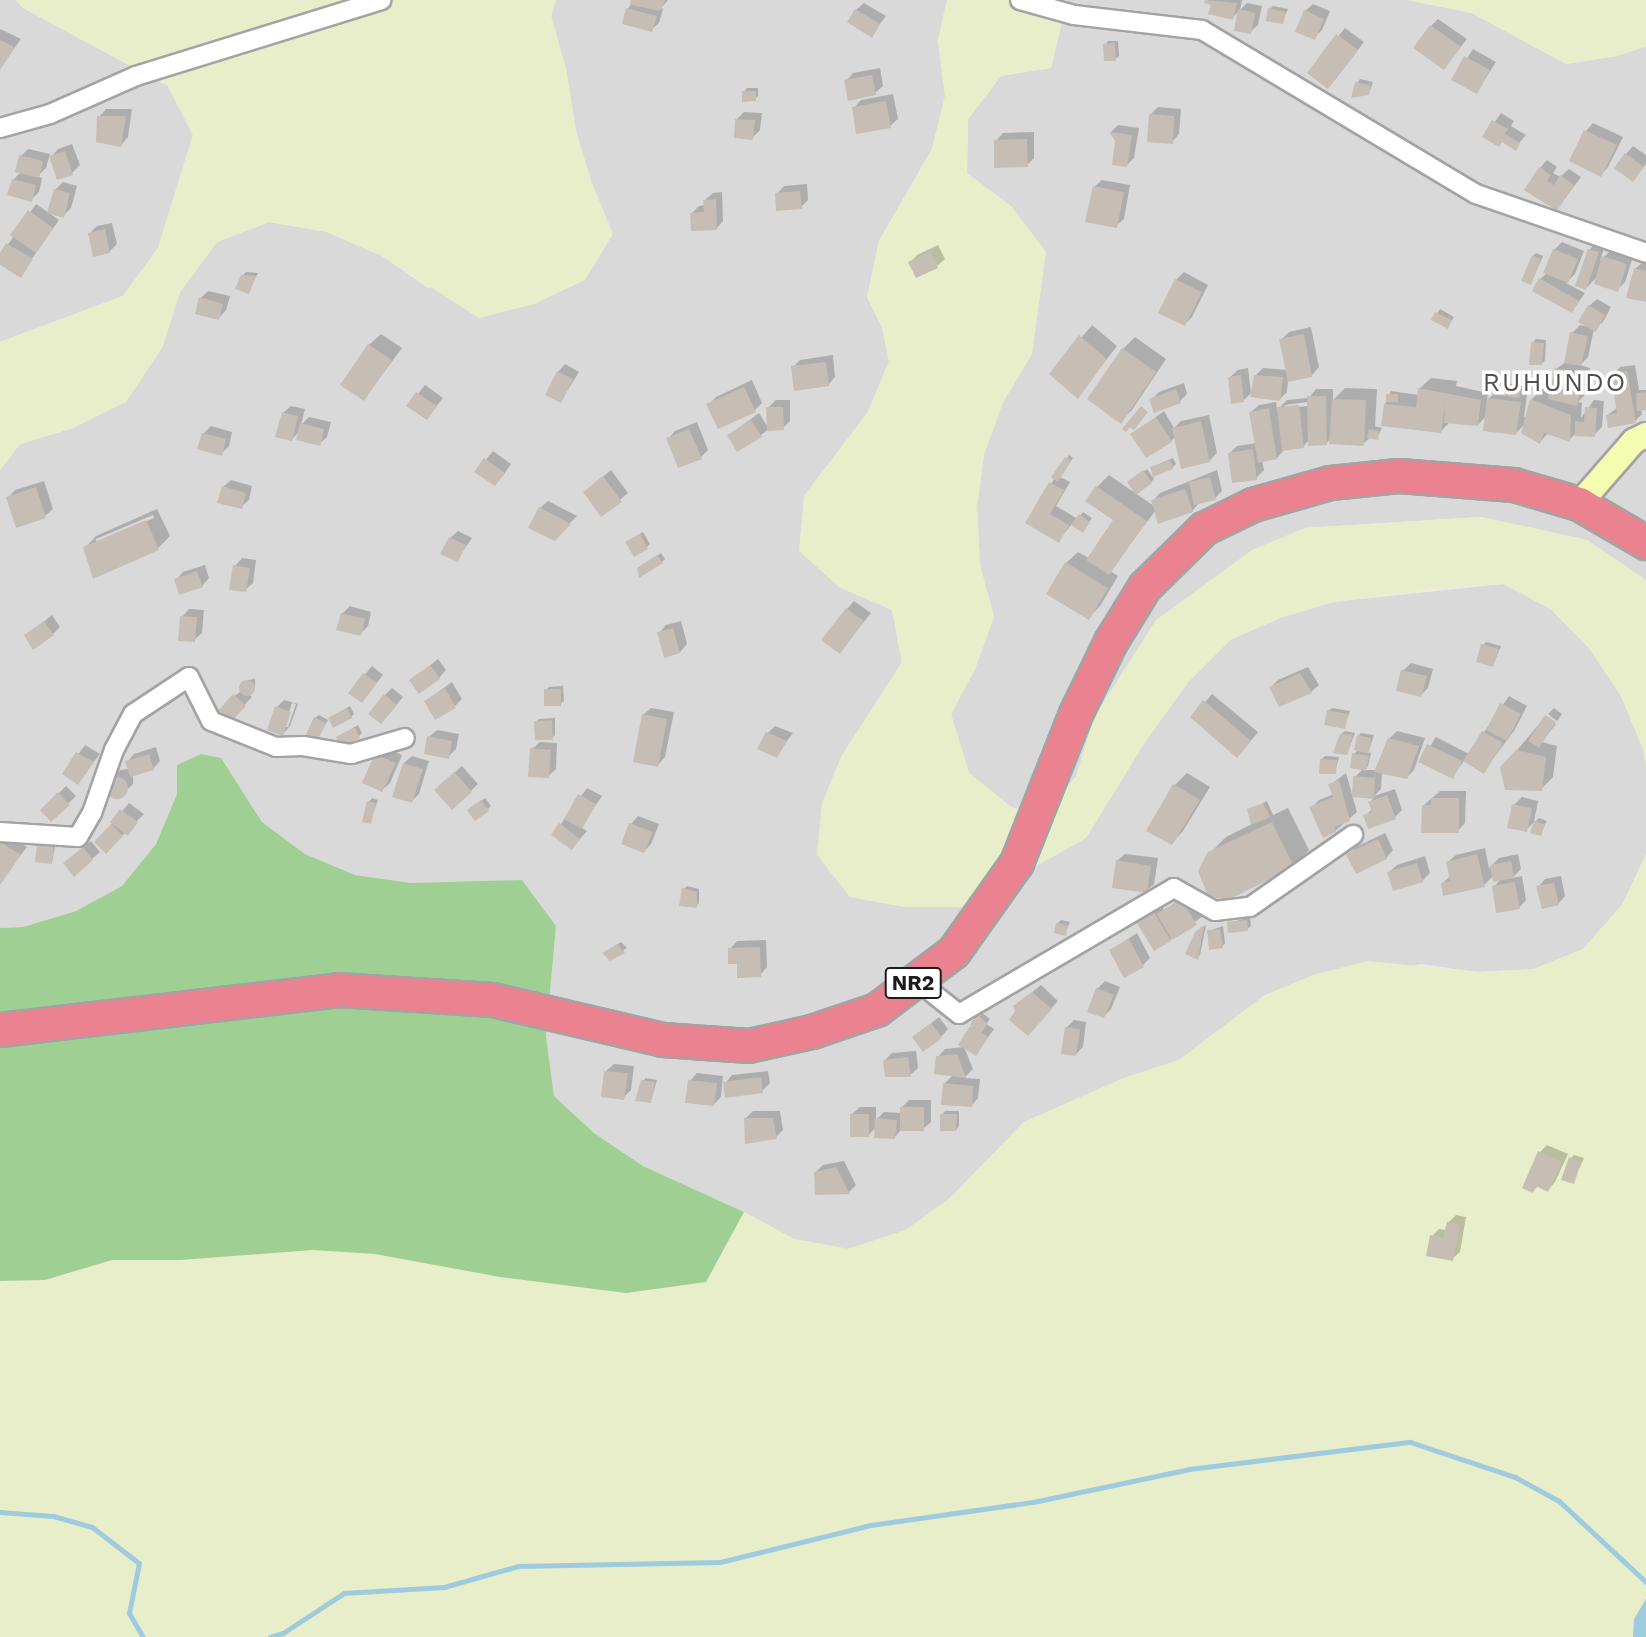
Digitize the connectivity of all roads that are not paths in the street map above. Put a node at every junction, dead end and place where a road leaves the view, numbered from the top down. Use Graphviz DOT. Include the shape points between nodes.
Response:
graph roads {
  1 [pos="382,0"];
  2 [pos="1020,0"];
  3 [pos="0,128"];
  4 [pos="1646,253"];
  5 [pos="1646,435"];
  6 [pos="1579,504"];
  7 [pos="1646,543"];
  8 [pos="405,738"];
  9 [pos="0,832"];
  10 [pos="1353,835"];
  11 [pos="916,980"];
  12 [pos="0,1030"];
  1 -- 3 [label="street" via="136,76 50,114"];
  2 -- 4 [label="street" via="1074,15 1202,30 1476,194"];
  5 -- 6 [label="main road" via="1634,441"];
  6 -- 7 [label="highway, NR2"];
  6 -- 11 [label="highway, NR2" via="1514,485 1399,476 1331,483 1253,505 1204,529 1145,587 1111,642 1076,714 1017,863 954,952"];
  8 -- 9 [label="street" via="351,754 303,746 276,747 211,721 189,677 133,714 78,838"];
  10 -- 11 [label="street" via="1250,907 1215,911 1174,888 959,1014"];
  11 -- 12 [label="highway, NR2" via="877,1010 812,1032 749,1046 663,1040 493,1000 338,990"];
}
